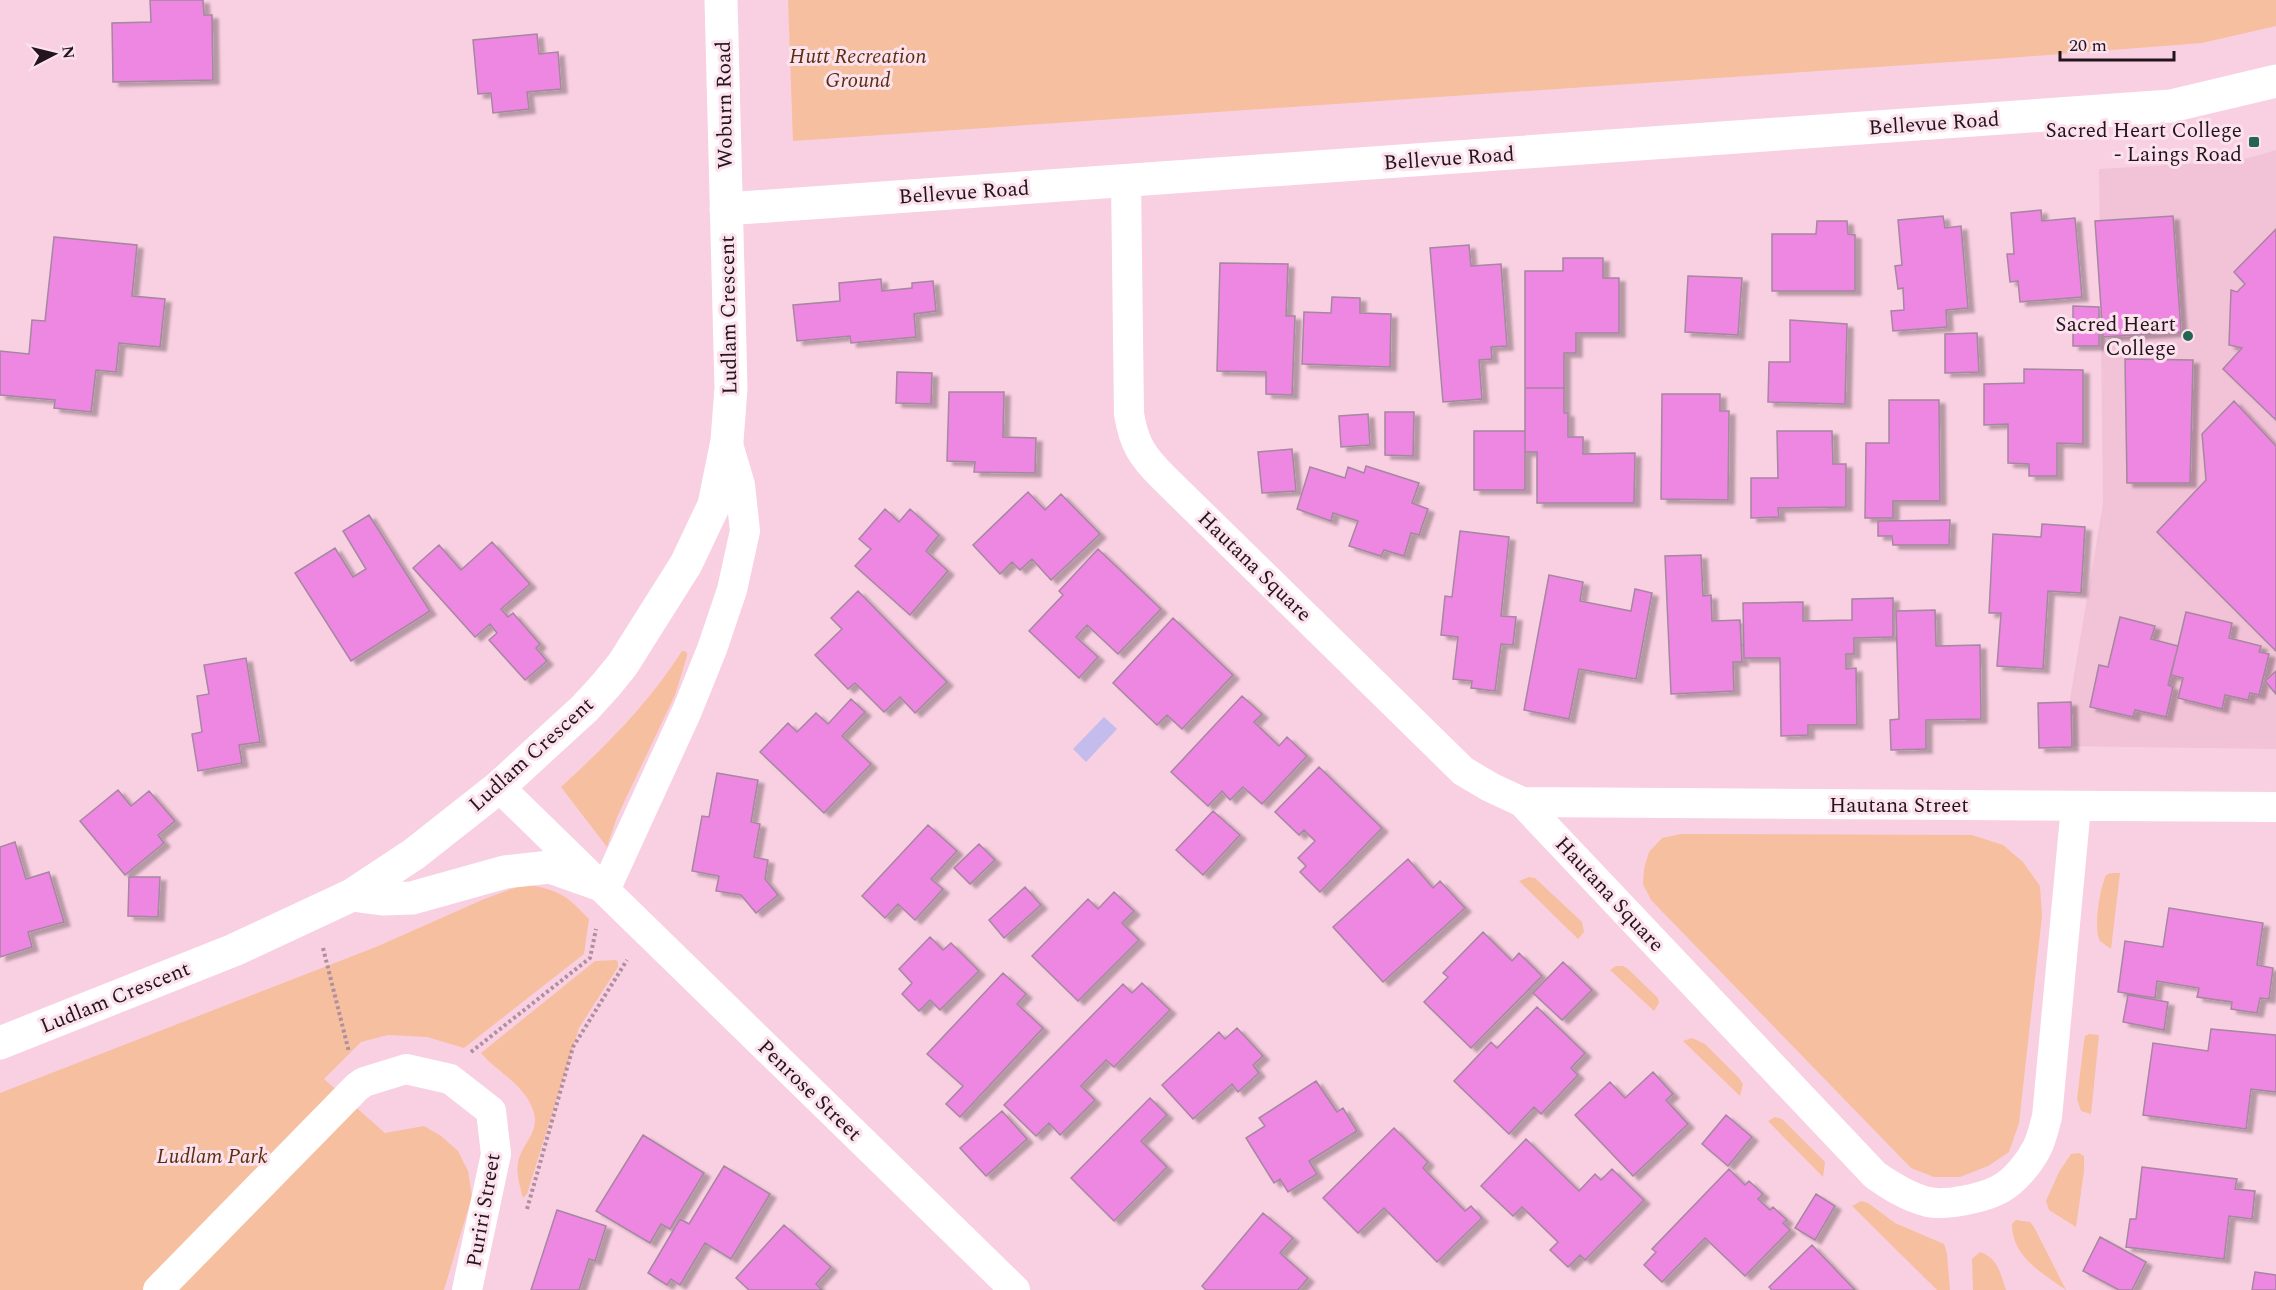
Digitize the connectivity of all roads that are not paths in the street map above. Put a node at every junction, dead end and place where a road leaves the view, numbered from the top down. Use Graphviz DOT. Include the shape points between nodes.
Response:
graph roads {
  1 [pos="721,0"];
  2 [pos="2276,81"];
  3 [pos="1126,180"];
  4 [pos="726,209"];
  5 [pos="728,441"];
  6 [pos="500,787"];
  7 [pos="1522,802"];
  8 [pos="2076,806"];
  9 [pos="2276,807"];
  10 [pos="603,888"];
  11 [pos="352,894"];
  12 [pos="0,1043"];
  13 [pos="158,1290"];
  14 [pos="467,1290"];
  15 [pos="1016,1290"];
  1 -- 4 [label="main road, Woburn Road"];
  2 -- 3 [label="main road, Bellevue Road" via="2171,106"];
  3 -- 4 [label="main road, Bellevue Road"];
  3 -- 7 [label="street, Hautana Square" via="1129,414 1139,450 1463,771"];
  4 -- 5 [label="main road, Ludlam Crescent" via="731,388"];
  5 -- 6 [label="main road, Ludlam Crescent" via="714,505 691,554 623,664 585,708"];
  5 -- 10 [label="street" via="740,485 745,531 732,590 687,711"];
  6 -- 10 [label="street, Penrose Street"];
  6 -- 11 [label="main road, Ludlam Crescent" via="414,854"];
  7 -- 8 [label="street, Hautana Street"];
  7 -- 8 [label="street, Hautana Square" via="1875,1175 1901,1193 1930,1203 1959,1201 2001,1189 2020,1172 2037,1148 2047,1117"];
  8 -- 9 [label="street, Hautana Street"];
  10 -- 11 [label="main road" via="550,867 505,872 412,898"];
  10 -- 15 [label="street, Penrose Street"];
  11 -- 12 [label="main road, Ludlam Crescent" via="234,950"];
  13 -- 14 [label="street, Puriri Street" via="357,1087 405,1069 450,1079 492,1111 495,1154"];
}
